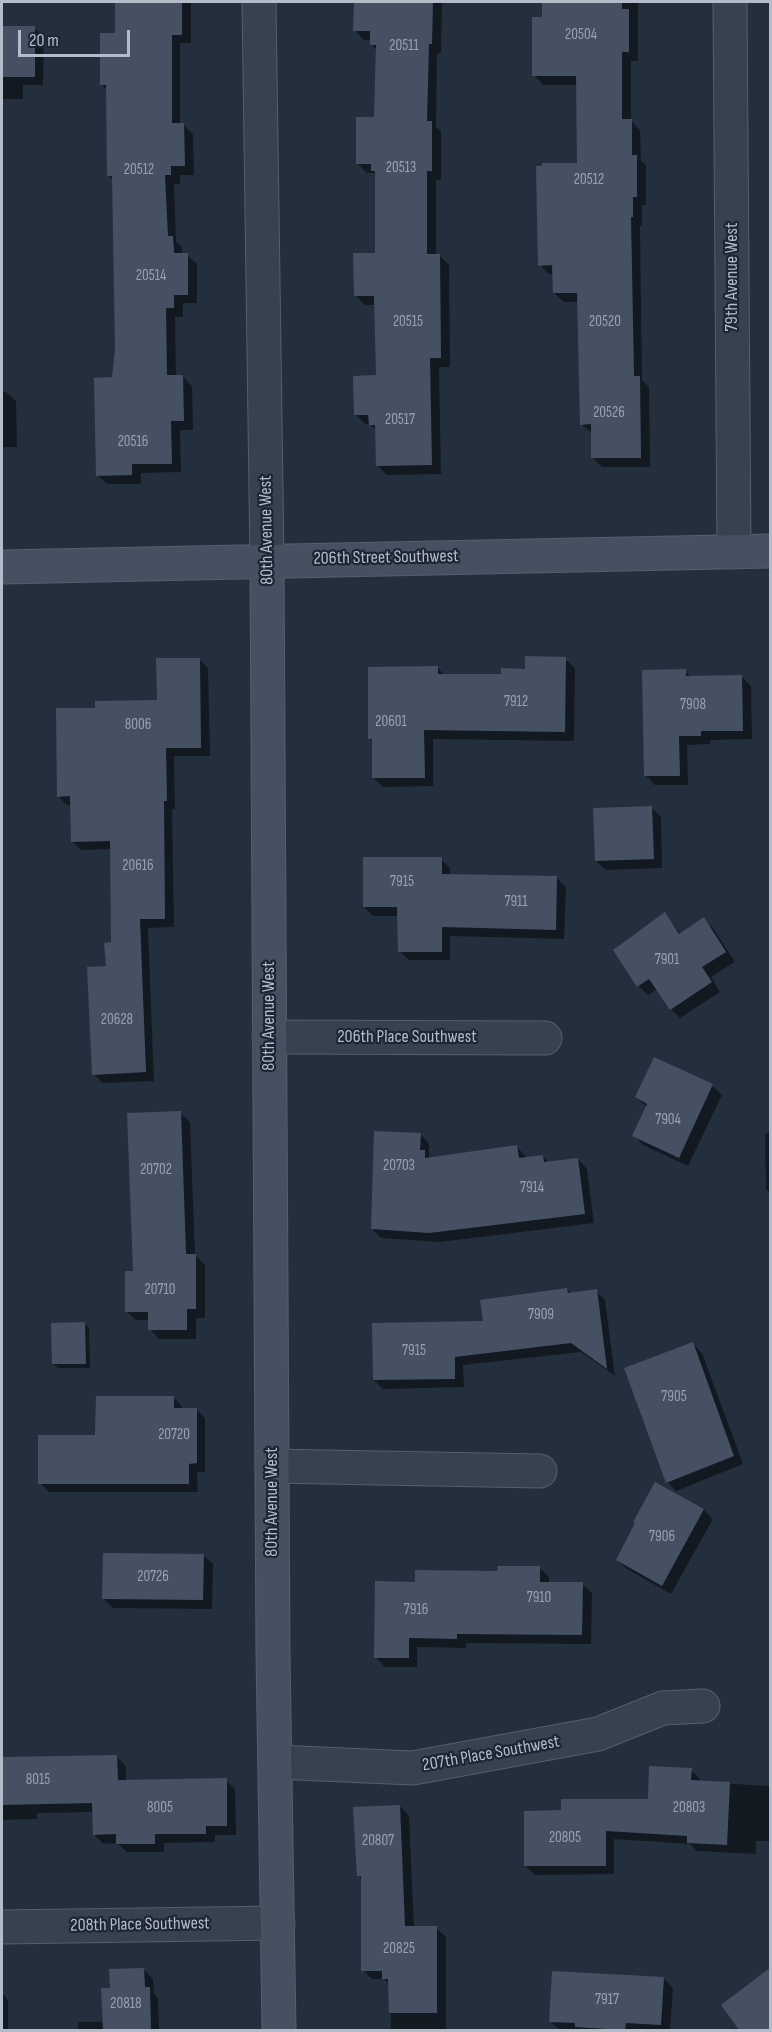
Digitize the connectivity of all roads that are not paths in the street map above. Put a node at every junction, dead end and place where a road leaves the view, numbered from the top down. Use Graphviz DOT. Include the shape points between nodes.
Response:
graph roads {
  1 [pos="259,2"];
  2 [pos="730,2"];
  3 [pos="771,551"];
  4 [pos="734,552"];
  5 [pos="267,560"];
  6 [pos="2,567"];
  7 [pos="269,1037"];
  8 [pos="544,1038"];
  9 [pos="272,1466"];
  10 [pos="540,1471"];
  11 [pos="703,1706"];
  12 [pos="274,1762"];
  13 [pos="278,1923"];
  14 [pos="2,1927"];
  15 [pos="279,2031"];
  1 -- 5 [label="street, 80th Avenue West"];
  2 -- 4 [label="street, 79th Avenue West"];
  3 -- 4 [label="street, 206th Street Southwest"];
  4 -- 5 [label="street, 206th Street Southwest"];
  5 -- 6 [label="street, 206th Street Southwest"];
  5 -- 7 [label="street, 80th Avenue West"];
  7 -- 8 [label="street, 206th Place Southwest"];
  7 -- 9 [label="street, 80th Avenue West"];
  9 -- 10 [label="street"];
  9 -- 12 [label="street, 80th Avenue West"];
  11 -- 12 [label="street, 207th Place Southwest" via="663,1708 598,1734 413,1768"];
  12 -- 13 [label="street, 80th Avenue West"];
  13 -- 14 [label="street, 208th Place Southwest"];
  13 -- 15 [label="street, 80th Avenue West"];
}
